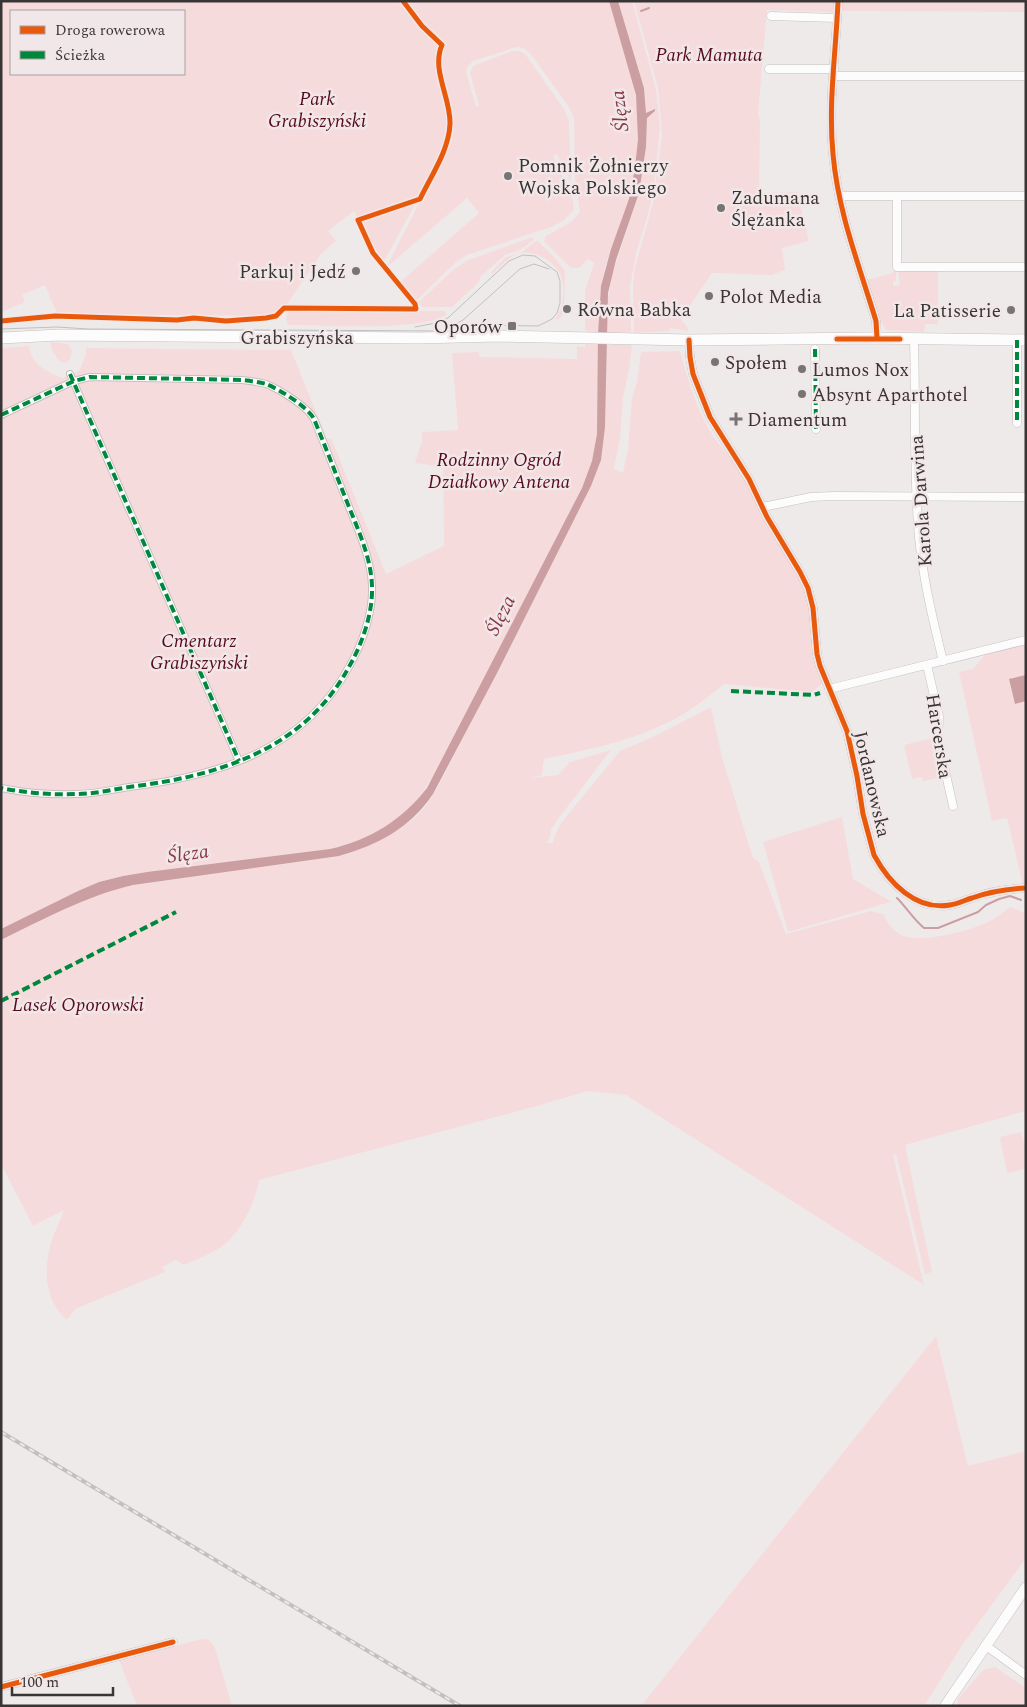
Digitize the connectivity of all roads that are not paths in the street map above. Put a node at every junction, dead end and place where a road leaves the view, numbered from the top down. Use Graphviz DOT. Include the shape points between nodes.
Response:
graph roads {
  1 [pos="838,1"];
  2 [pos="771,16"];
  3 [pos="838,18"];
  4 [pos="769,69"];
  5 [pos="834,72"];
  6 [pos="1026,76"];
  7 [pos="839,196"];
  8 [pos="1026,196"];
  9 [pos="898,197"];
  10 [pos="1026,267"];
  11 [pos="1,338"];
  12 [pos="877,338"];
  13 [pos="914,338"];
  14 [pos="688,340"];
  15 [pos="1021,340"];
  16 [pos="815,350"];
  17 [pos="72,378"];
  18 [pos="1,416"];
  19 [pos="1017,423"];
  20 [pos="816,429"];
  21 [pos="916,496"];
  22 [pos="1026,497"];
  23 [pos="763,507"];
  24 [pos="1026,640"];
  25 [pos="943,661"];
  26 [pos="927,665"];
  27 [pos="829,690"];
  28 [pos="239,761"];
  29 [pos="1,788"];
  30 [pos="953,806"];
  31 [pos="1026,888"];
  32 [pos="1026,1587"];
  33 [pos="173,1642"];
  34 [pos="985,1645"];
  35 [pos="1026,1675"];
  36 [pos="1,1688"];
  37 [pos="945,1706"];
  1 -- 3 [label="street"];
  2 -- 3 [label="street"];
  3 -- 5 [label="street"];
  4 -- 5 [label="street"];
  5 -- 6 [label="street"];
  5 -- 7 [label="street" via="833,153"];
  7 -- 9 [label="street"];
  7 -- 12 [label="street" via="850,242 876,321"];
  8 -- 9 [label="street"];
  9 -- 10 [label="street" via="898,267"];
  11 -- 14 [label="main road, Grabiszyńska" via="59,335 497,336"];
  12 -- 13 [label="main road, Grabiszyńska"];
  12 -- 14 [label="main road, Grabiszyńska"];
  13 -- 15 [label="main road, Grabiszyńska"];
  13 -- 21 [label="street, Karola Darwina"];
  14 -- 23 [label="street, Jordanowska" via="693,374 710,417"];
  15 -- 19 [label="street"];
  16 -- 20 [label="street"];
  17 -- 18 [label="street"];
  17 -- 28 [label="street"];
  17 -- 28 [label="street" via="251,381 275,388 309,411 314,419 368,559 372,588 367,623 358,650 340,683 311,718 259,753"];
  21 -- 22 [label="street"];
  21 -- 23 [label="street" via="833,496"];
  21 -- 25 [label="street, Karola Darwina" via="925,578"];
  23 -- 27 [label="street, Jordanowska" via="808,588 817,654"];
  24 -- 25 [label="street"];
  25 -- 26 [label="street"];
  26 -- 27 [label="street"];
  26 -- 30 [label="street, Harcerska" via="940,716 938,739"];
  27 -- 31 [label="street, Jordanowska" via="846,731 874,856 892,880 908,896 929,905 949,906 1001,891"];
  28 -- 29 [label="street" via="187,779 89,793 25,793"];
  32 -- 34 [label="street"];
  33 -- 36 [label="street"];
  34 -- 35 [label="street"];
  34 -- 37 [label="street"];
}
